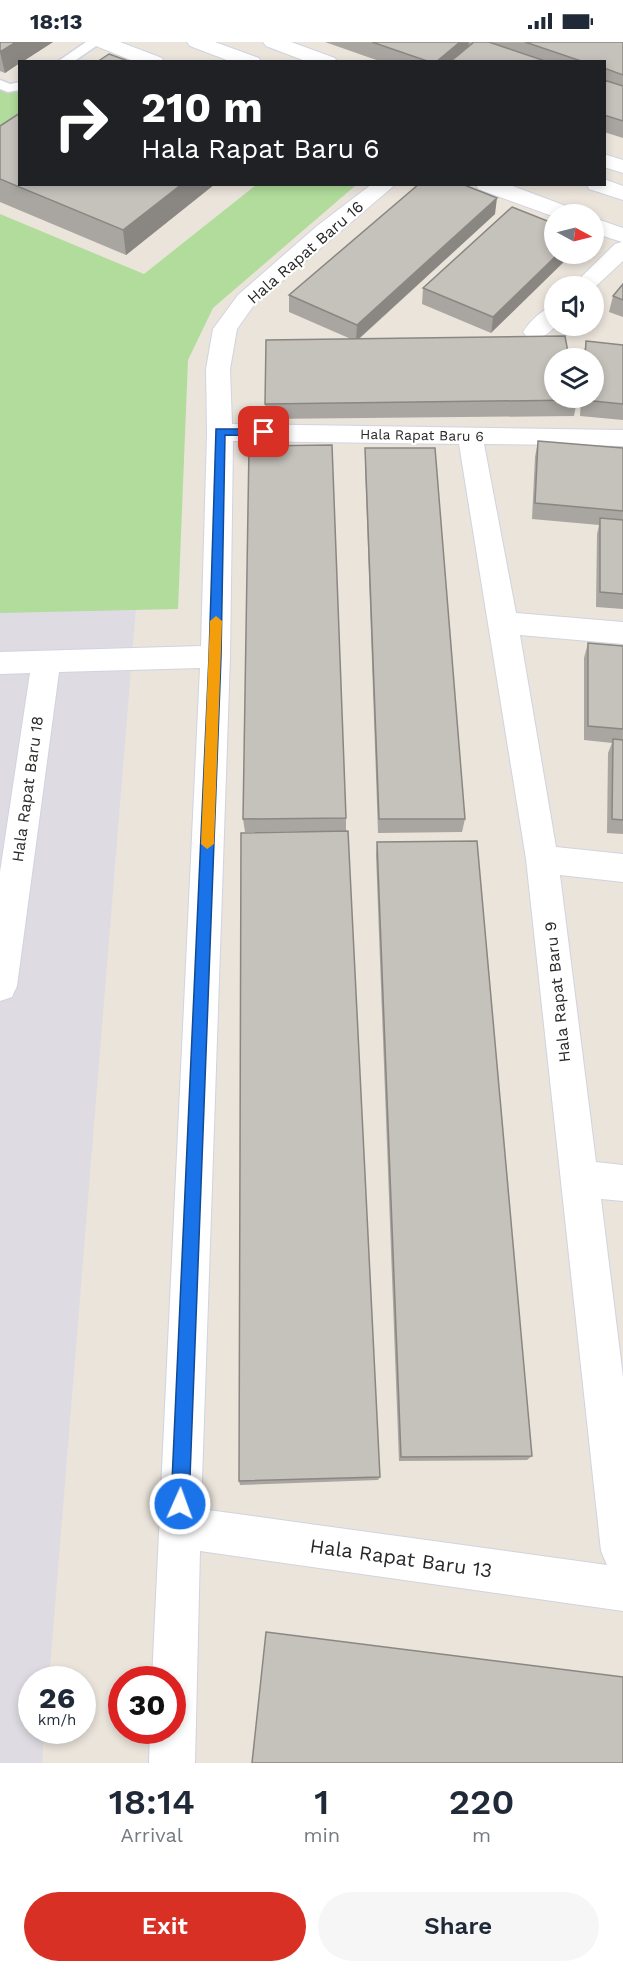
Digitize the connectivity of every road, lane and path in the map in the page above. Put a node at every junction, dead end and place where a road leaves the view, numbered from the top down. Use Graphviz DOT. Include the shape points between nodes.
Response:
graph roads {
  1 [pos="95,42"];
  2 [pos="103,42"];
  3 [pos="197,42"];
  4 [pos="273,42"];
  5 [pos="66,60"];
  6 [pos="150,60"];
  7 [pos="246,60"];
  8 [pos="322,60"];
  9 [pos="0,84"];
  10 [pos="18,86"];
  11 [pos="606,161"];
  12 [pos="623,167"];
  13 [pos="384,186"];
  14 [pos="491,186"];
  15 [pos="602,186"];
  16 [pos="623,194"];
  17 [pos="544,206"];
  18 [pos="604,229"];
  19 [pos="623,236"];
  20 [pos="623,249"];
  21 [pos="594,276"];
  22 [pos="544,323"];
  23 [pos="535,332"];
  24 [pos="220,432"];
  25 [pos="470,436"];
  26 [pos="623,438"];
  27 [pos="504,623"];
  28 [pos="623,633"];
  29 [pos="215,657"];
  30 [pos="0,663"];
  31 [pos="46,663"];
  32 [pos="543,859"];
  33 [pos="623,868"];
  34 [pos="0,986"];
  35 [pos="578,1178"];
  36 [pos="623,1184"];
  37 [pos="179,1527"];
  38 [pos="623,1551"];
  39 [pos="623,1588"];
  40 [pos="172,1763"];
  1 -- 5 [label="lane"];
  2 -- 6 [label="street"];
  3 -- 7 [label="street"];
  4 -- 8 [label="street"];
  9 -- 10 [label="lane"];
  11 -- 12 [label="street"];
  13 -- 24 [label="street, Hala Rapat Baru 16" via="325,231 246,300 225,329 218,369"];
  14 -- 17 [label="street"];
  15 -- 16 [label="street"];
  18 -- 19 [label="street"];
  20 -- 21 [label="street"];
  22 -- 23 [label="street"];
  24 -- 25 [label="street, Hala Rapat Baru 6"];
  24 -- 29 [label="street, Hala Rapat Baru 16"];
  25 -- 26 [label="street, Hala Rapat Baru 6"];
  25 -- 27 [label="street, Hala Rapat Baru 9"];
  27 -- 28 [label="street"];
  27 -- 32 [label="street, Hala Rapat Baru 9"];
  29 -- 31 [label="street"];
  29 -- 37 [label="street, Hala Rapat Baru 16"];
  30 -- 31 [label="street"];
  31 -- 34 [label="street, Hala Rapat Baru 18"];
  32 -- 33 [label="street"];
  32 -- 35 [label="street, Hala Rapat Baru 9"];
  35 -- 36 [label="street"];
  35 -- 38 [label="street, Hala Rapat Baru 9"];
  37 -- 39 [label="street, Hala Rapat Baru 13"];
  37 -- 40 [label="street, Hala Rapat Baru 16"];
}
